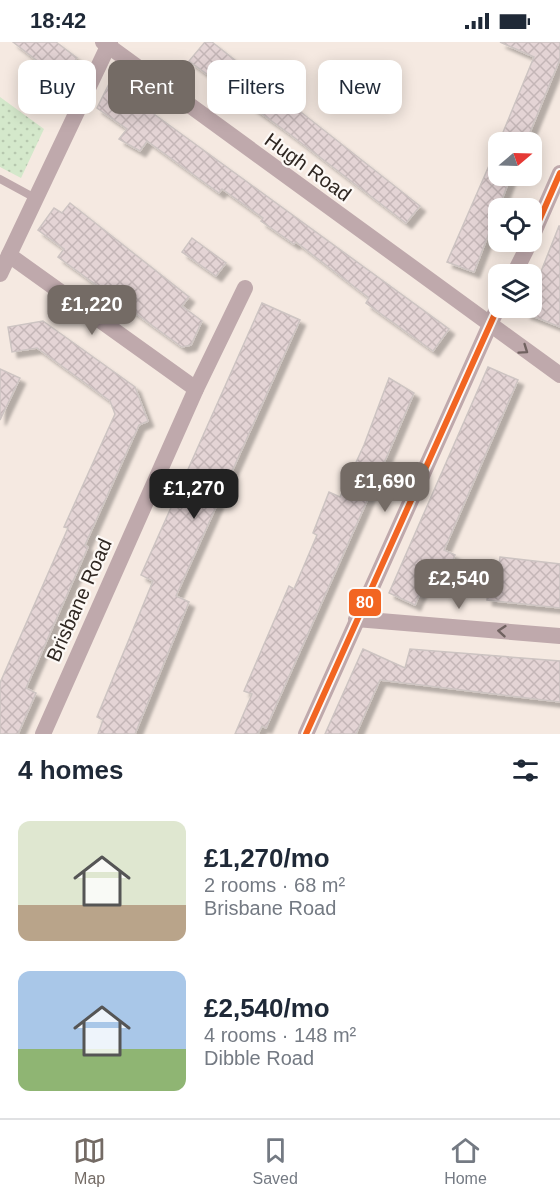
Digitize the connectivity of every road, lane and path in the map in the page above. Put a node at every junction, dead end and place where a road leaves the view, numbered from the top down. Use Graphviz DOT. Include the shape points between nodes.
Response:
graph roads {
  1 [pos="107,43"];
  2 [pos="560,173"];
  3 [pos="0,179"];
  4 [pos="35,198"];
  5 [pos="542,213"];
  6 [pos="9,255"];
  7 [pos="0,274"];
  8 [pos="245,288"];
  9 [pos="492,318"];
  10 [pos="489,325"];
  11 [pos="560,375"];
  12 [pos="196,388"];
  13 [pos="356,620"];
  14 [pos="560,636"];
  15 [pos="43,734"];
  16 [pos="306,734"];
  1 -- 4 [label="street"];
  1 -- 10 [label="street, Hugh Road"];
  2 -- 5 [label="street"];
  3 -- 4 [label="lane"];
  4 -- 6 [label="street"];
  6 -- 7 [label="street"];
  6 -- 12 [label="street"];
  8 -- 12 [label="street, Brisbane Road"];
  9 -- 10 [label="street"];
  10 -- 11 [label="street, Hugh Road, one-way"];
  10 -- 13 [label="street"];
  12 -- 15 [label="street, Brisbane Road"];
  14 -- 13 [label="street, one-way"];
  13 -- 16 [label="street"];
}
